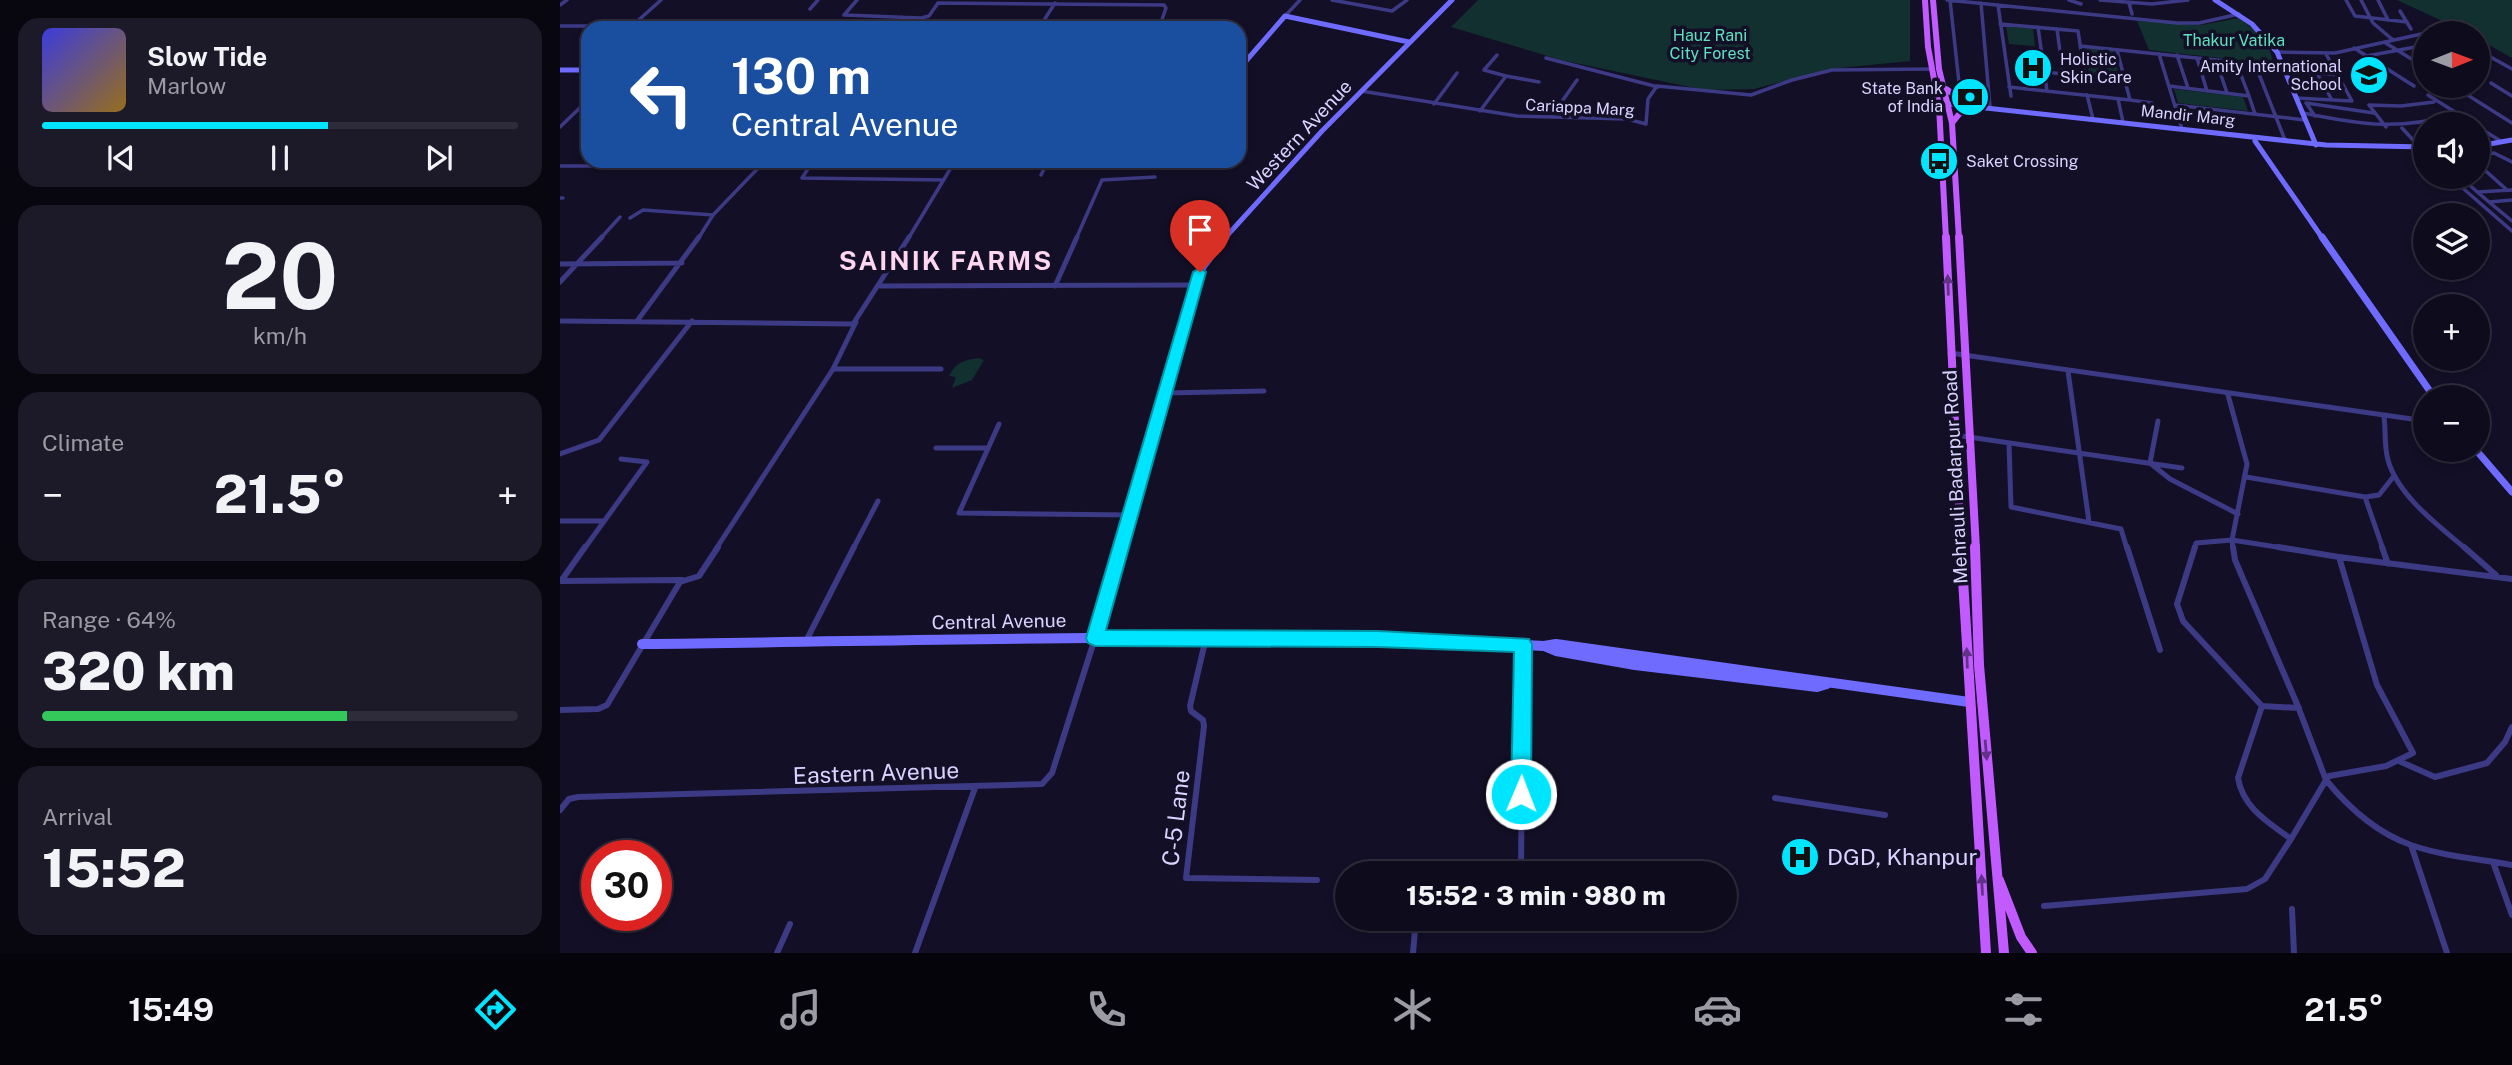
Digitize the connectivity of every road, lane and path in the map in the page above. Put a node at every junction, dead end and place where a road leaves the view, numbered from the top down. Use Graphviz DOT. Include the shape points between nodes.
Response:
graph roads {
  1 [pos="567,0"];
  2 [pos="661,0"];
  3 [pos="818,0"];
  4 [pos="857,0"];
  5 [pos="1300,0"];
  6 [pos="1332,0"];
  7 [pos="1407,0"];
  8 [pos="1452,0"];
  9 [pos="1925,0"];
  10 [pos="1933,0"];
  11 [pos="1949,0"];
  12 [pos="2069,0"];
  13 [pos="2100,0"];
  14 [pos="2188,0"];
  15 [pos="2214,0"];
  16 [pos="2346,0"];
  17 [pos="2361,0"];
  18 [pos="2378,0"];
  19 [pos="939,2"];
  20 [pos="1056,2"];
  21 [pos="1981,2"];
  22 [pos="2000,2"];
  23 [pos="2129,3"];
  24 [pos="2081,4"];
  25 [pos="2152,4"];
  26 [pos="560,5"];
  27 [pos="810,9"];
  28 [pos="2400,11"];
  29 [pos="2132,14"];
  30 [pos="2154,14"];
  31 [pos="2239,14"];
  32 [pos="1285,16"];
  33 [pos="902,17"];
  34 [pos="2372,18"];
  35 [pos="2388,20"];
  36 [pos="638,21"];
  37 [pos="899,21"];
  38 [pos="1044,21"];
  39 [pos="1161,21"];
  40 [pos="2407,22"];
  41 [pos="2000,24"];
  42 [pos="560,26"];
  43 [pos="581,26"];
  44 [pos="2038,27"];
  45 [pos="2057,29"];
  46 [pos="2411,29"];
  47 [pos="2413,36"];
  48 [pos="2393,40"];
  49 [pos="1409,42"];
  50 [pos="2384,42"];
  51 [pos="2080,46"];
  52 [pos="2413,47"];
  53 [pos="2354,48"];
  54 [pos="2117,50"];
  55 [pos="2397,50"];
  56 [pos="2277,52"];
  57 [pos="2159,54"];
  58 [pos="2326,54"];
  59 [pos="1497,55"];
  60 [pos="2177,55"];
  61 [pos="2366,56"];
  62 [pos="2490,57"];
  63 [pos="1546,58"];
  64 [pos="2197,58"];
  65 [pos="2216,60"];
  66 [pos="2413,60"];
  67 [pos="1246,61"];
  68 [pos="2236,62"];
  69 [pos="2255,64"];
  70 [pos="581,68"];
  71 [pos="1931,69"];
  72 [pos="2284,69"];
  73 [pos="2512,69"];
  74 [pos="560,70"];
  75 [pos="2045,72"];
  76 [pos="1457,73"];
  77 [pos="2317,73"];
  78 [pos="2063,74"];
  79 [pos="2338,75"];
  80 [pos="2085,76"];
  81 [pos="1506,77"];
  82 [pos="1577,80"];
  83 [pos="2125,81"];
  84 [pos="1539,82"];
  85 [pos="2491,83"];
  86 [pos="2413,85"];
  87 [pos="1658,86"];
  88 [pos="2009,86"];
  89 [pos="2169,86"];
  90 [pos="1945,88"];
  91 [pos="2188,88"];
  92 [pos="1361,91"];
  93 [pos="2047,91"];
  94 [pos="2207,91"];
  95 [pos="2227,93"];
  96 [pos="2087,95"];
  97 [pos="2011,96"];
  98 [pos="2249,96"];
  99 [pos="2512,96"];
  100 [pos="2433,98"];
  101 [pos="2472,98"];
  102 [pos="2118,99"];
  103 [pos="2130,100"];
  104 [pos="2297,100"];
  105 [pos="2332,100"];
  106 [pos="1961,101"];
  107 [pos="2434,102"];
  108 [pos="2152,103"];
  109 [pos="1434,104"];
  110 [pos="2306,104"];
  111 [pos="1949,105"];
  112 [pos="1970,105"];
  113 [pos="2175,105"];
  114 [pos="581,107"];
  115 [pos="1990,107"];
  116 [pos="1978,109"];
  117 [pos="1480,111"];
  118 [pos="2455,112"];
  119 [pos="2374,113"];
  120 [pos="2255,114"];
  121 [pos="2275,116"];
  122 [pos="2315,116"];
  123 [pos="1550,117"];
  124 [pos="2304,117"];
  125 [pos="2092,119"];
  126 [pos="2123,122"];
  127 [pos="1952,123"];
  128 [pos="2512,123"];
  129 [pos="2413,125"];
  130 [pos="560,127"];
  131 [pos="2386,127"];
  132 [pos="2182,128"];
  133 [pos="2401,128"];
  134 [pos="2490,134"];
  135 [pos="2512,139"];
  136 [pos="2285,140"];
  137 [pos="2413,140"];
  138 [pos="2499,140"];
  139 [pos="2255,141"];
  140 [pos="2490,142"];
  141 [pos="2490,142"];
  142 [pos="2316,146"];
  143 [pos="2413,150"];
  144 [pos="2490,153"];
  145 [pos="2512,162"];
  146 [pos="560,166"];
  147 [pos="581,166"];
  148 [pos="758,168"];
  149 [pos="808,168"];
  150 [pos="951,168"];
  151 [pos="1044,168"];
  152 [pos="2490,174"];
  153 [pos="1041,175"];
  154 [pos="1154,177"];
  155 [pos="1944,177"];
  156 [pos="1955,178"];
  157 [pos="944,180"];
  158 [pos="2464,189"];
  159 [pos="2474,189"];
  160 [pos="2510,190"];
  161 [pos="2467,192"];
  162 [pos="2477,192"];
  163 [pos="2509,200"];
  164 [pos="2489,202"];
  165 [pos="2512,205"];
  166 [pos="2512,214"];
  167 [pos="713,215"];
  168 [pos="2504,215"];
  169 [pos="620,217"];
  170 [pos="630,218"];
  171 [pos="2512,221"];
  172 [pos="2512,231"];
  173 [pos="682,263"];
  174 [pos="560,264"];
  175 [pos="577,264"];
  176 [pos="560,282"];
  177 [pos="1197,285"];
  178 [pos="880,286"];
  179 [pos="1055,286"];
  180 [pos="560,321"];
  181 [pos="637,321"];
  182 [pos="692,321"];
  183 [pos="856,322"];
  184 [pos="1950,353"];
  185 [pos="1967,356"];
  186 [pos="833,369"];
  187 [pos="941,369"];
  188 [pos="2068,371"];
  189 [pos="2426,385"];
  190 [pos="1264,391"];
  191 [pos="1166,393"];
  192 [pos="2228,395"];
  193 [pos="2384,417"];
  194 [pos="2413,420"];
  195 [pos="2158,421"];
  196 [pos="999,424"];
  197 [pos="1955,435"];
  198 [pos="1969,439"];
  199 [pos="2009,444"];
  200 [pos="936,448"];
  201 [pos="988,448"];
  202 [pos="560,454"];
  203 [pos="2079,454"];
  204 [pos="621,459"];
  205 [pos="2486,462"];
  206 [pos="2150,463"];
  207 [pos="2182,468"];
  208 [pos="2394,476"];
  209 [pos="2246,477"];
  210 [pos="2512,492"];
  211 [pos="2365,498"];
  212 [pos="878,501"];
  213 [pos="2238,514"];
  214 [pos="1131,515"];
  215 [pos="560,521"];
  216 [pos="603,521"];
  217 [pos="2089,522"];
  218 [pos="2232,540"];
  219 [pos="2339,556"];
  220 [pos="2388,564"];
  221 [pos="2496,575"];
  222 [pos="2512,579"];
  223 [pos="682,580"];
  224 [pos="561,582"];
  225 [pos="1095,638"];
  226 [pos="1206,638"];
  227 [pos="806,641"];
  228 [pos="642,644"];
  229 [pos="1523,644"];
  230 [pos="2160,650"];
  231 [pos="1969,702"];
  232 [pos="2262,706"];
  233 [pos="2299,708"];
  234 [pos="560,710"];
  235 [pos="2512,727"];
  236 [pos="2400,762"];
  237 [pos="2326,780"];
  238 [pos="975,788"];
  239 [pos="1775,799"];
  240 [pos="560,810"];
  241 [pos="1885,815"];
  242 [pos="2291,838"];
  243 [pos="2411,845"];
  244 [pos="1521,861"];
  245 [pos="2493,862"];
  246 [pos="2512,865"];
  247 [pos="1998,878"];
  248 [pos="1317,880"];
  249 [pos="2044,906"];
  250 [pos="2292,909"];
  251 [pos="2512,915"];
  252 [pos="790,924"];
  253 [pos="1416,931"];
  254 [pos="777,953"];
  255 [pos="915,953"];
  256 [pos="1413,953"];
  257 [pos="1986,953"];
  258 [pos="2004,953"];
  259 [pos="2032,953"];
  260 [pos="2294,953"];
  261 [pos="2447,953"];
  1 -- 26 [label="street"];
  2 -- 36 [label="street"];
  3 -- 27 [label="street"];
  4 -- 33 [label="street" via="844,15"];
  5 -- 32 [label="street"];
  6 -- 7 [label="street" via="1392,12"];
  8 -- 49 [label="street, Western Avenue"];
  9 -- 71 [label="main road"];
  10 -- 90 [label="main road, Mehrauli Badarpur Road"];
  11 -- 21 [label="street"];
  11 -- 106 [label="street"];
  12 -- 24 [label="street"];
  13 -- 23 [label="street"];
  14 -- 25 [label="street"];
  15 -- 31 [label="street"];
  16 -- 34 [label="street" via="2353,15"];
  17 -- 34 [label="street"];
  18 -- 35 [label="street"];
  19 -- 20 [label="street"];
  19 -- 33 [label="street" via="927,17"];
  20 -- 38 [label="street"];
  20 -- 39 [label="street" via="1164,5"];
  21 -- 22 [label="street"];
  21 -- 115 [label="street"];
  22 -- 31 [label="street" via="2177,23"];
  22 -- 41 [label="street"];
  23 -- 25 [label="street"];
  23 -- 29 [label="street"];
  25 -- 30 [label="street"];
  28 -- 40 [label="street"];
  31 -- 56 [label="street"];
  32 -- 49 [label="street"];
  32 -- 67 [label="street"];
  33 -- 37 [label="street"];
  34 -- 35 [label="street"];
  34 -- 48 [label="street"];
  35 -- 40 [label="street"];
  40 -- 46 [label="street"];
  41 -- 44 [label="street"];
  41 -- 88 [label="street"];
  42 -- 43 [label="street"];
  44 -- 45 [label="street"];
  44 -- 75 [label="street"];
  45 -- 51 [label="street" via="2078,31"];
  45 -- 78 [label="street"];
  47 -- 48 [label="street"];
  48 -- 50 [label="street"];
  49 -- 92 [label="street, Western Avenue"];
  50 -- 53 [label="street"];
  50 -- 55 [label="street"];
  51 -- 54 [label="street"];
  51 -- 80 [label="street"];
  52 -- 55 [label="street"];
  53 -- 58 [label="street"];
  53 -- 61 [label="street"];
  54 -- 57 [label="street"];
  54 -- 83 [label="street"];
  55 -- 61 [label="street"];
  55 -- 66 [label="street"];
  56 -- 58 [label="street"];
  56 -- 72 [label="street"];
  57 -- 60 [label="street"];
  57 -- 89 [label="street"];
  58 -- 79 [label="street"];
  59 -- 81 [label="street" via="1484,70"];
  60 -- 64 [label="street"];
  60 -- 91 [label="street"];
  61 -- 86 [label="street"];
  62 -- 73 [label="street"];
  63 -- 87 [label="street"];
  64 -- 65 [label="street"];
  64 -- 94 [label="street"];
  65 -- 68 [label="street"];
  65 -- 95 [label="street"];
  68 -- 69 [label="street"];
  68 -- 98 [label="street"];
  69 -- 72 [label="street"];
  69 -- 121 [label="street"];
  70 -- 74 [label="street"];
  71 -- 87 [label="street, Cariappa Marg" via="1832,71 1751,95"];
  71 -- 155 [label="main road, Mehrauli Badarpur Road" via="1938,96"];
  72 -- 77 [label="street"];
  72 -- 104 [label="street"];
  75 -- 78 [label="street"];
  75 -- 93 [label="street"];
  76 -- 109 [label="street"];
  77 -- 79 [label="street"];
  77 -- 105 [label="street"];
  78 -- 80 [label="street"];
  79 -- 105 [label="street" via="2352,101"];
  80 -- 83 [label="street"];
  81 -- 84 [label="street"];
  81 -- 117 [label="street"];
  82 -- 123 [label="street"];
  83 -- 103 [label="street"];
  85 -- 99 [label="street"];
  87 -- 123 [label="street, Cariappa Marg" via="1647,103 1648,123"];
  88 -- 93 [label="street"];
  88 -- 97 [label="street"];
  89 -- 91 [label="street"];
  89 -- 113 [label="street"];
  90 -- 106 [label="main road"];
  90 -- 111 [label="main road, Mehrauli Badarpur Road"];
  91 -- 94 [label="street"];
  92 -- 109 [label="street, Cariappa Marg"];
  92 -- 177 [label="street, Western Avenue" via="1216,248"];
  93 -- 96 [label="street"];
  94 -- 95 [label="street"];
  95 -- 98 [label="street"];
  96 -- 102 [label="street"];
  96 -- 125 [label="street"];
  98 -- 120 [label="street"];
  100 -- 118 [label="street"];
  101 -- 128 [label="street"];
  102 -- 103 [label="street"];
  102 -- 126 [label="street"];
  103 -- 108 [label="street"];
  104 -- 105 [label="street"];
  104 -- 110 [label="street"];
  104 -- 124 [label="street"];
  106 -- 112 [label="main road"];
  107 -- 119 [label="street" via="2368,104"];
  109 -- 117 [label="street, Cariappa Marg"];
  110 -- 119 [label="street"];
  110 -- 122 [label="street"];
  111 -- 112 [label="street, Mandir Marg"];
  111 -- 116 [label="street, Mandir Marg"];
  111 -- 127 [label="main road, Mehrauli Badarpur Road"];
  112 -- 115 [label="street, Mandir Marg"];
  113 -- 120 [label="street"];
  113 -- 132 [label="street"];
  114 -- 130 [label="street"];
  115 -- 125 [label="street, Mandir Marg"];
  116 -- 127 [label="main road" via="1960,113"];
  116 -- 139 [label="street, Mandir Marg"];
  117 -- 123 [label="street, Cariappa Marg"];
  119 -- 131 [label="street"];
  120 -- 121 [label="street"];
  121 -- 124 [label="street"];
  121 -- 136 [label="street"];
  122 -- 124 [label="street"];
  122 -- 131 [label="street"];
  124 -- 142 [label="street"];
  125 -- 126 [label="street, Mandir Marg"];
  126 -- 132 [label="street, Mandir Marg"];
  127 -- 156 [label="main road, Mehrauli Badarpur Road"];
  129 -- 133 [label="street"];
  131 -- 133 [label="street"];
  132 -- 136 [label="street, Mandir Marg"];
  133 -- 137 [label="street"];
  134 -- 138 [label="street"];
  135 -- 138 [label="street"];
  135 -- 141 [label="street"];
  136 -- 142 [label="street, Mandir Marg"];
  138 -- 140 [label="street"];
  139 -- 142 [label="street, Mandir Marg"];
  139 -- 189 [label="street"];
  142 -- 143 [label="street, Mandir Marg"];
  144 -- 145 [label="street"];
  146 -- 147 [label="street"];
  148 -- 167 [label="street"];
  149 -- 157 [label="street" via="802,178"];
  150 -- 157 [label="street"];
  151 -- 153 [label="street"];
  152 -- 160 [label="street"];
  154 -- 179 [label="street" via="1103,179"];
  155 -- 156 [label="main road"];
  184 -- 155 [label="main road, Mehrauli Badarpur Road, one-way"];
  156 -- 185 [label="main road, Mehrauli Badarpur Road"];
  157 -- 178 [label="street"];
  158 -- 161 [label="street"];
  159 -- 162 [label="street"];
  160 -- 162 [label="street"];
  161 -- 162 [label="street"];
  161 -- 172 [label="street"];
  162 -- 164 [label="street"];
  163 -- 164 [label="street"];
  163 -- 165 [label="street"];
  164 -- 168 [label="street"];
  166 -- 168 [label="street"];
  167 -- 170 [label="street" via="643,210"];
  167 -- 173 [label="street"];
  168 -- 171 [label="street"];
  169 -- 175 [label="street"];
  173 -- 175 [label="street"];
  173 -- 181 [label="street"];
  174 -- 175 [label="street"];
  175 -- 176 [label="street"];
  177 -- 179 [label="street"];
  177 -- 191 [label="street, Western Avenue"];
  178 -- 179 [label="street"];
  178 -- 183 [label="street"];
  180 -- 181 [label="street"];
  181 -- 182 [label="street"];
  182 -- 183 [label="street"];
  182 -- 202 [label="street" via="599,440"];
  183 -- 186 [label="street"];
  184 -- 185 [label="street"];
  184 -- 197 [label="main road, Mehrauli Badarpur Road"];
  185 -- 188 [label="street"];
  185 -- 198 [label="main road, Mehrauli Badarpur Road"];
  186 -- 187 [label="street"];
  186 -- 223 [label="street" via="699,576"];
  188 -- 192 [label="street"];
  188 -- 203 [label="street"];
  190 -- 191 [label="street"];
  191 -- 214 [label="street, Western Avenue"];
  192 -- 193 [label="street"];
  192 -- 209 [label="street" via="2246,454"];
  193 -- 194 [label="street"];
  193 -- 208 [label="street"];
  195 -- 206 [label="street"];
  196 -- 201 [label="street"];
  197 -- 198 [label="street"];
  231 -- 197 [label="main road, Mehrauli Badarpur Road, one-way"];
  198 -- 199 [label="street"];
  198 -- 247 [label="main road, Mehrauli Badarpur Road, one-way" via="1979,665"];
  199 -- 203 [label="street"];
  199 -- 217 [label="street" via="2011,507"];
  200 -- 201 [label="street"];
  201 -- 214 [label="street" via="959,513"];
  203 -- 206 [label="street"];
  203 -- 217 [label="street"];
  204 -- 216 [label="street" via="648,461"];
  205 -- 210 [label="street"];
  206 -- 207 [label="street"];
  206 -- 213 [label="street" via="2170,479"];
  208 -- 211 [label="street" via="2379,495"];
  208 -- 221 [label="street"];
  209 -- 211 [label="street"];
  209 -- 213 [label="street"];
  211 -- 220 [label="street"];
  212 -- 227 [label="street"];
  213 -- 218 [label="street"];
  214 -- 225 [label="street, Western Avenue"];
  215 -- 216 [label="street"];
  216 -- 224 [label="street"];
  217 -- 230 [label="street" via="2121,529"];
  218 -- 219 [label="street"];
  218 -- 232 [label="street" via="2196,543 2177,604 2183,621"];
  218 -- 233 [label="street" via="2235,560"];
  219 -- 220 [label="street"];
  219 -- 236 [label="street" via="2376,685 2412,749 2411,756"];
  220 -- 221 [label="street"];
  221 -- 222 [label="street"];
  223 -- 224 [label="street"];
  223 -- 228 [label="street"];
  225 -- 226 [label="street, Central Avenue"];
  225 -- 227 [label="street, Central Avenue"];
  225 -- 238 [label="street, Eastern Avenue" via="1048,780 1034,786"];
  226 -- 229 [label="street, Central Avenue"];
  226 -- 248 [label="street, C-5 Lane" via="1190,706 1204,726 1186,878"];
  227 -- 228 [label="street, Central Avenue"];
  228 -- 234 [label="street" via="604,707"];
  229 -- 231 [label="street, Central Avenue" via="1635,664"];
  229 -- 244 [label="street"];
  257 -- 231 [label="main road, Mehrauli Badarpur Road, one-way"];
  232 -- 233 [label="street"];
  232 -- 242 [label="street" via="2238,787 2256,814"];
  233 -- 237 [label="street"];
  235 -- 236 [label="street" via="2487,763 2435,777"];
  236 -- 237 [label="street"];
  237 -- 242 [label="street"];
  237 -- 243 [label="street" via="2358,815"];
  238 -- 240 [label="street, Eastern Avenue" via="578,797 569,799"];
  238 -- 255 [label="street"];
  239 -- 241 [label="street"];
  242 -- 249 [label="street" via="2265,879 2248,889"];
  243 -- 245 [label="street"];
  243 -- 261 [label="street"];
  245 -- 246 [label="street"];
  245 -- 251 [label="street"];
  247 -- 258 [label="main road, Mehrauli Badarpur Road"];
  247 -- 259 [label="main road"];
  250 -- 260 [label="street"];
  252 -- 254 [label="street"];
  253 -- 256 [label="street"];
}
